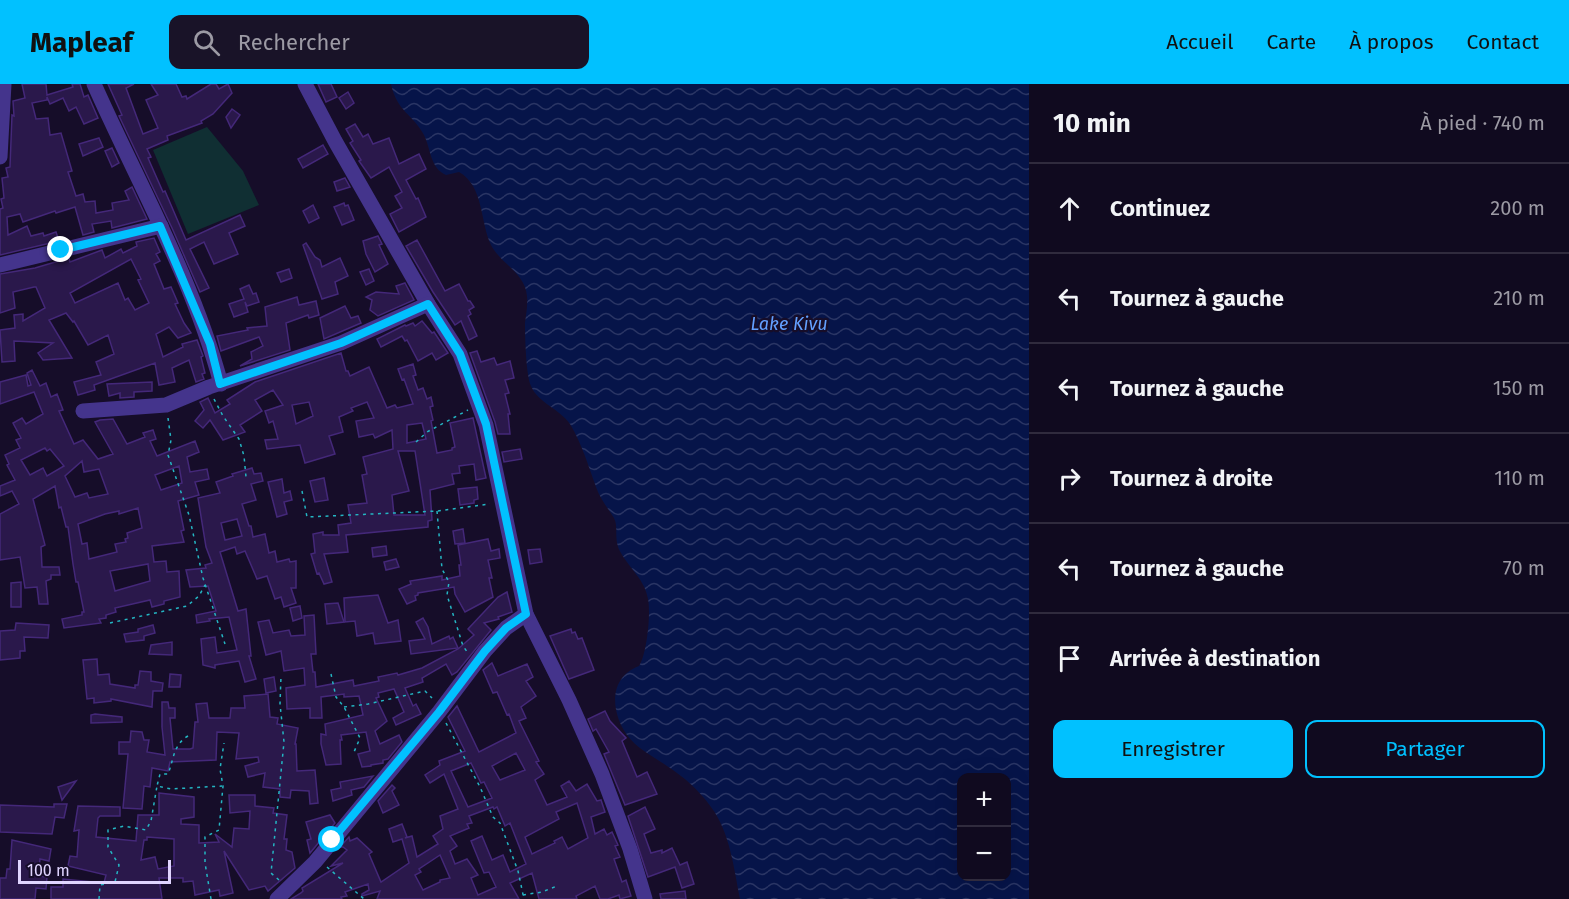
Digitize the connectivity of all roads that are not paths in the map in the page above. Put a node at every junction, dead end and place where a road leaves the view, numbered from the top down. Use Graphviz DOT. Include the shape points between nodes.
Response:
graph roads {
  1 [pos="4,84"];
  2 [pos="94,84"];
  3 [pos="305,84"];
  4 [pos="0,157"];
  5 [pos="160,226"];
  6 [pos="0,265"];
  7 [pos="428,304"];
  8 [pos="215,385"];
  9 [pos="83,411"];
  10 [pos="526,614"];
  11 [pos="282,893"];
  12 [pos="645,899"];
  1 -- 4 [label="street"];
  2 -- 5 [label="street"];
  3 -- 7 [label="street"];
  5 -- 6 [label="street"];
  5 -- 8 [label="street" via="210,344"];
  7 -- 8 [label="street" via="341,343"];
  7 -- 10 [label="street" via="460,354 486,424"];
  8 -- 9 [label="street" via="166,405"];
  10 -- 11 [label="street" via="506,628 485,651 318,857"];
  10 -- 12 [label="street" via="602,774"];
}
